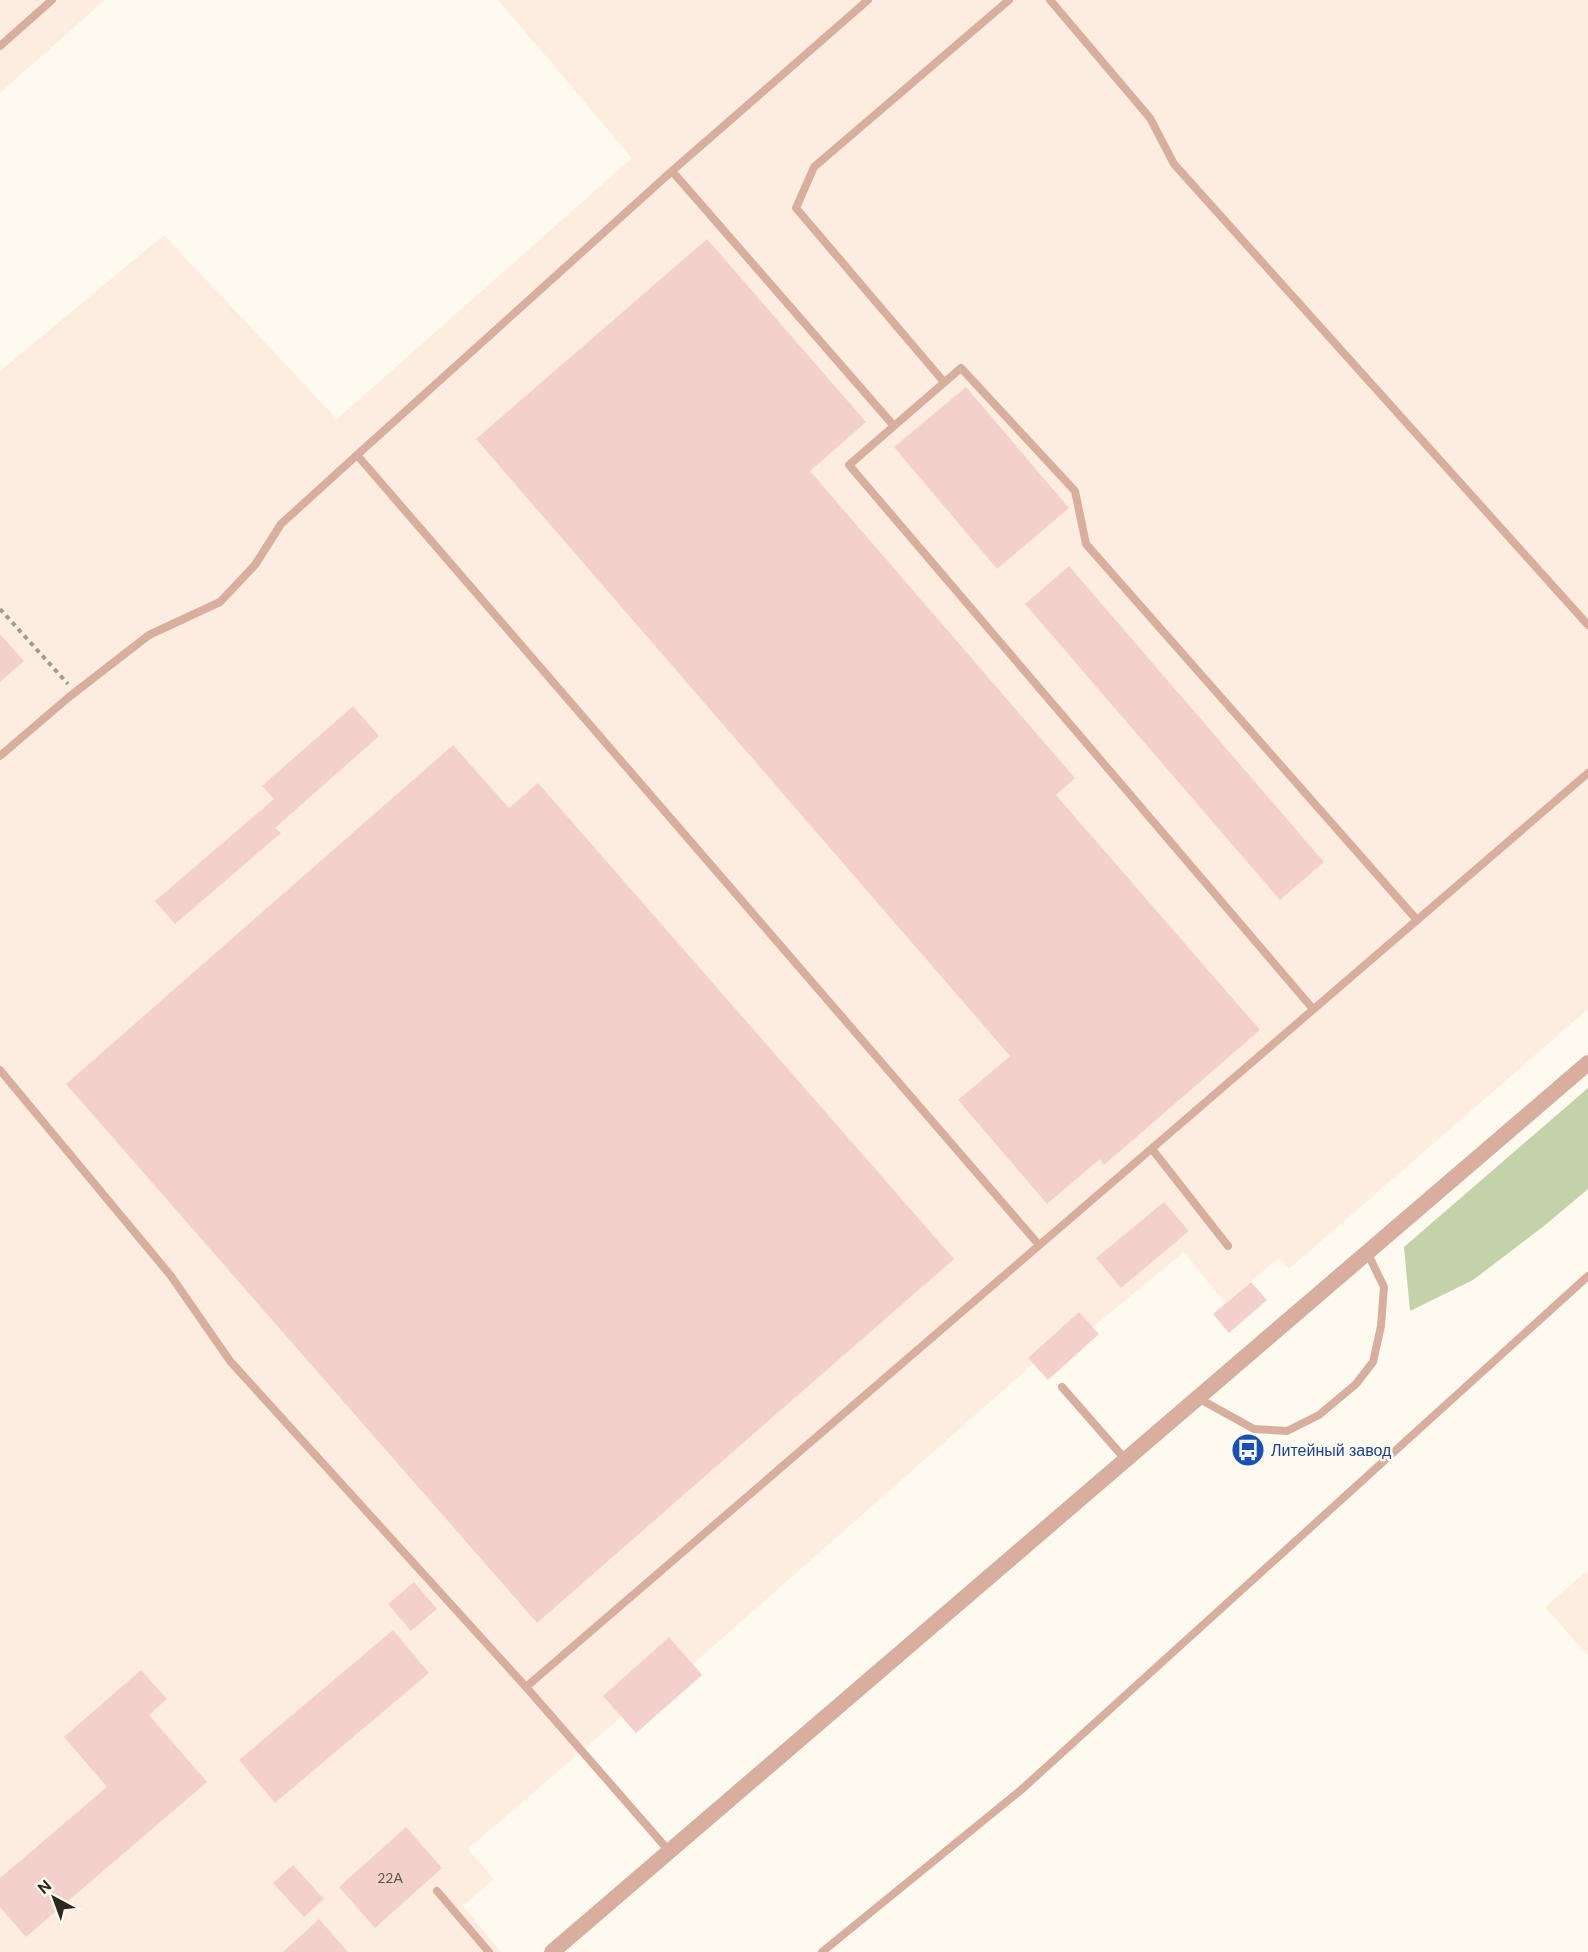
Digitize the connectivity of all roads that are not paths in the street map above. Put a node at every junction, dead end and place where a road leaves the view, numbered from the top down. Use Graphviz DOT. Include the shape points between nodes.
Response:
graph roads {
  1 [pos="52,0"];
  2 [pos="868,0"];
  3 [pos="1009,0"];
  4 [pos="1050,0"];
  5 [pos="0,46"];
  6 [pos="672,171"];
  7 [pos="944,382"];
  8 [pos="894,426"];
  9 [pos="357,455"];
  10 [pos="1588,625"];
  11 [pos="0,756"];
  12 [pos="1588,773"];
  13 [pos="1417,920"];
  14 [pos="1313,1010"];
  15 [pos="1588,1063"];
  16 [pos="0,1070"];
  17 [pos="1152,1149"];
  18 [pos="1039,1245"];
  19 [pos="1227,1246"];
  20 [pos="1367,1252"];
  21 [pos="1588,1276"];
  22 [pos="1062,1387"];
  23 [pos="1198,1397"];
  24 [pos="1125,1460"];
  25 [pos="526,1686"];
  26 [pos="669,1851"];
  27 [pos="436,1891"];
  28 [pos="489,1952"];
  29 [pos="552,1952"];
  30 [pos="822,1952"];
  1 -- 5 [label="lane"];
  2 -- 6 [label="lane"];
  3 -- 7 [label="lane" via="814,167 796,208"];
  4 -- 10 [label="lane" via="1150,118 1174,164"];
  6 -- 8 [label="lane"];
  6 -- 9 [label="lane"];
  7 -- 8 [label="lane"];
  7 -- 13 [label="lane" via="961,368 1075,491 1086,544"];
  8 -- 14 [label="lane" via="849,465"];
  9 -- 11 [label="lane" via="281,524 255,565 220,602 149,635"];
  9 -- 18 [label="lane"];
  12 -- 13 [label="lane"];
  13 -- 14 [label="lane"];
  14 -- 17 [label="lane"];
  15 -- 20 [label="street"];
  16 -- 25 [label="lane" via="171,1275 230,1361"];
  17 -- 18 [label="lane"];
  17 -- 19 [label="lane"];
  18 -- 25 [label="lane"];
  20 -- 23 [label="street"];
  20 -- 23 [label="lane" via="1384,1287 1381,1326 1373,1362 1356,1384 1319,1415 1287,1431 1254,1429"];
  21 -- 30 [label="lane" via="1021,1790"];
  22 -- 24 [label="lane"];
  23 -- 24 [label="street"];
  24 -- 26 [label="street"];
  25 -- 26 [label="lane"];
  26 -- 29 [label="street"];
  27 -- 28 [label="lane"];
}
